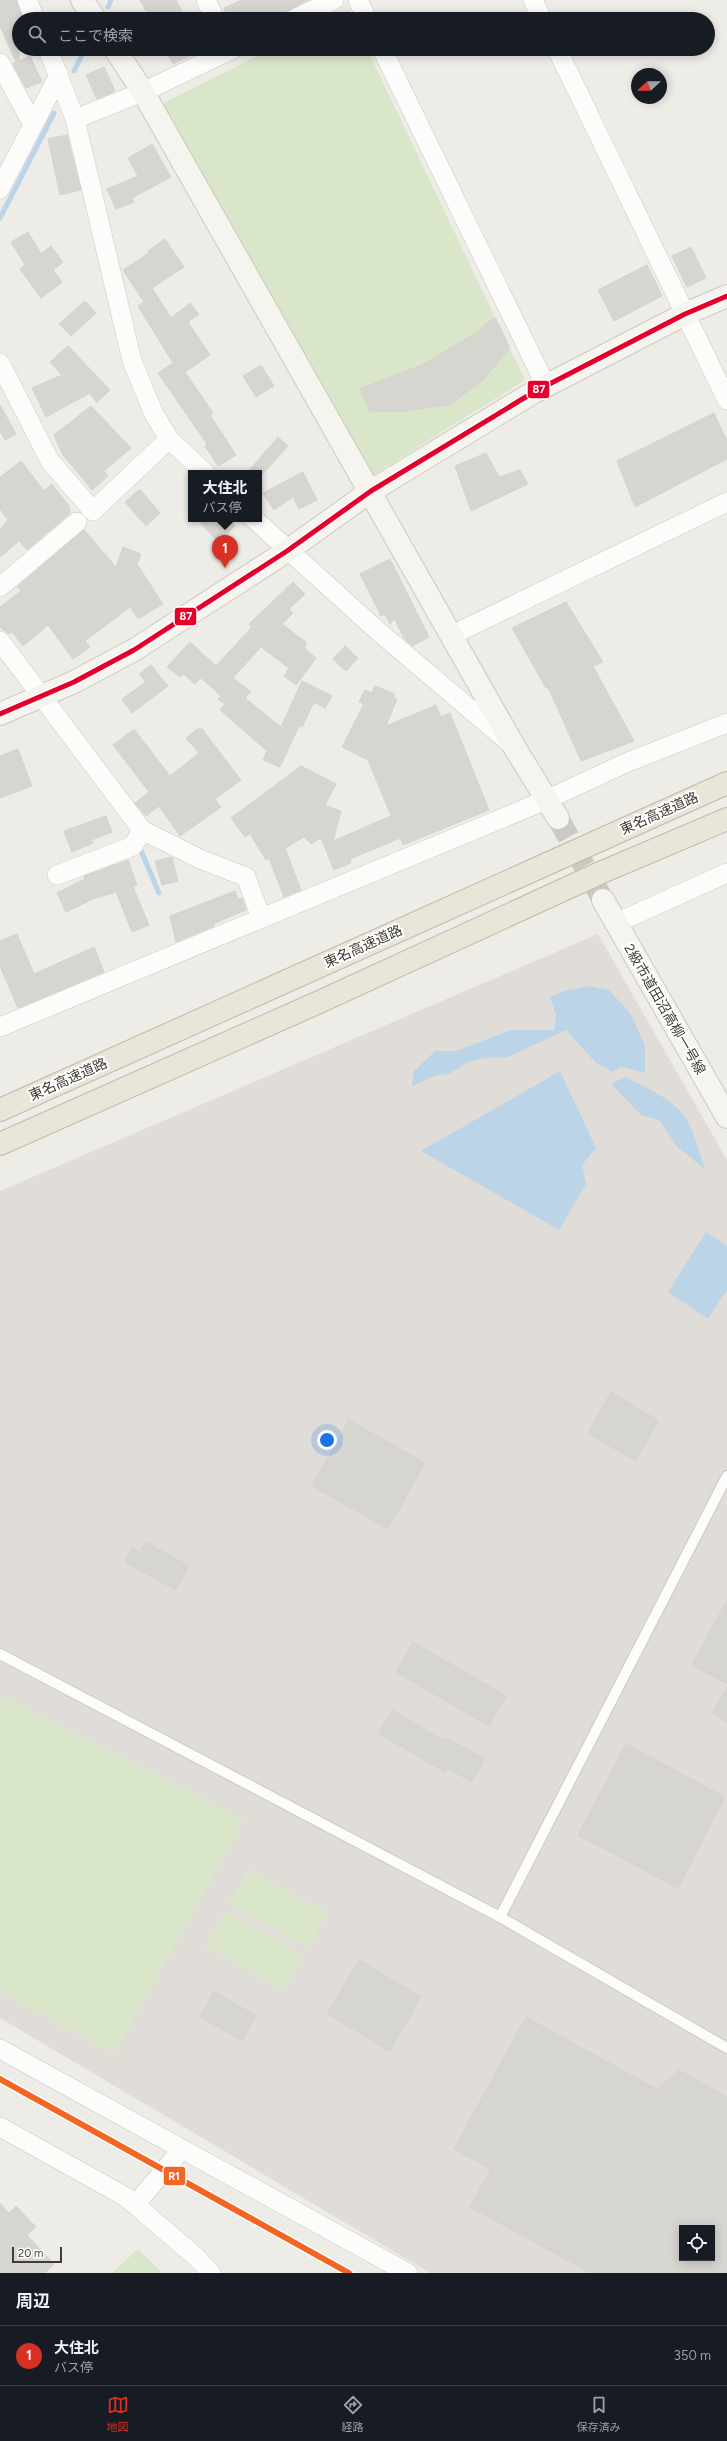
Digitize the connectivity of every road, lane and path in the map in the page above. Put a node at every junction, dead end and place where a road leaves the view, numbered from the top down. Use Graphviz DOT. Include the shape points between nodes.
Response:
graph roads {
  1 [pos="27,0"];
  2 [pos="82,0"];
  3 [pos="206,0"];
  4 [pos="334,0"];
  5 [pos="358,0"];
  6 [pos="533,0"];
  7 [pos="32,12"];
  8 [pos="90,12"];
  9 [pos="212,12"];
  10 [pos="309,12"];
  11 [pos="364,12"];
  12 [pos="539,12"];
  13 [pos="51,56"];
  14 [pos="120,56"];
  15 [pos="218,56"];
  16 [pos="385,56"];
  17 [pos="560,56"];
  18 [pos="0,63"];
  19 [pos="59,74"];
  20 [pos="144,92"];
  21 [pos="75,119"];
  22 [pos="33,125"];
  23 [pos="0,189"];
  24 [pos="727,296"];
  25 [pos="685,314"];
  26 [pos="0,363"];
  27 [pos="546,386"];
  28 [pos="727,400"];
  29 [pos="169,439"];
  30 [pos="202,470"];
  31 [pos="371,491"];
  32 [pos="727,502"];
  33 [pos="77,522"];
  34 [pos="257,522"];
  35 [pos="287,551"];
  36 [pos="0,587"];
  37 [pos="452,635"];
  38 [pos="0,641"];
  39 [pos="43,696"];
  40 [pos="0,714"];
  41 [pos="727,723"];
  42 [pos="511,739"];
  43 [pos="727,783"];
  44 [pos="546,800"];
  45 [pos="558,818"];
  46 [pos="727,818"];
  47 [pos="142,830"];
  48 [pos="727,873"];
  49 [pos="57,875"];
  50 [pos="603,900"];
  51 [pos="261,918"];
  52 [pos="616,923"];
  53 [pos="0,1027"];
  54 [pos="0,1110"];
  55 [pos="727,1117"];
  56 [pos="0,1144"];
  57 [pos="727,1476"];
  58 [pos="0,1654"];
  59 [pos="500,1918"];
  60 [pos="727,2048"];
  61 [pos="0,2049"];
  62 [pos="0,2127"];
  63 [pos="182,2149"];
  64 [pos="135,2205"];
  65 [pos="201,2270"];
  66 [pos="408,2273"];
  1 -- 7 [label="street"];
  2 -- 8 [label="street"];
  3 -- 9 [label="street"];
  4 -- 10 [label="street"];
  5 -- 11 [label="street"];
  6 -- 12 [label="street"];
  13 -- 19 [label="street"];
  14 -- 20 [label="street"];
  15 -- 20 [label="street"];
  16 -- 27 [label="street"];
  17 -- 25 [label="street"];
  18 -- 22 [label="street"];
  19 -- 21 [label="street"];
  19 -- 22 [label="street"];
  20 -- 21 [label="street"];
  20 -- 31 [label="street"];
  21 -- 29 [label="street" via="132,361 154,414"];
  22 -- 23 [label="street"];
  24 -- 25 [label="street"];
  25 -- 27 [label="street"];
  25 -- 28 [label="street"];
  26 -- 29 [label="street" via="50,461 93,512"];
  27 -- 31 [label="street"];
  29 -- 30 [label="street"];
  31 -- 35 [label="street"];
  31 -- 37 [label="street"];
  32 -- 37 [label="street"];
  33 -- 36 [label="street"];
  34 -- 35 [label="street"];
  35 -- 39 [label="street" via="134,650"];
  35 -- 42 [label="street" via="379,632"];
  37 -- 42 [label="street"];
  38 -- 39 [label="street"];
  39 -- 40 [label="street"];
  39 -- 47 [label="street"];
  41 -- 44 [label="street" via="628,762"];
  42 -- 44 [label="street"];
  43 -- 54 [label="highway, 東名高速道路"];
  44 -- 45 [label="street"];
  44 -- 51 [label="street"];
  46 -- 56 [label="highway"];
  47 -- 49 [label="street" via="133,846"];
  47 -- 51 [label="street" via="200,859 246,877"];
  48 -- 52 [label="street"];
  50 -- 52 [label="street, 2級市道田沼高柳一号線"];
  51 -- 53 [label="street"];
  52 -- 55 [label="street, 2級市道田沼高柳一号線"];
  57 -- 59 [label="lane"];
  58 -- 59 [label="lane"];
  59 -- 60 [label="lane"];
  61 -- 63 [label="street"];
  62 -- 64 [label="street" via="126,2197"];
  63 -- 64 [label="street"];
  63 -- 66 [label="street"];
  64 -- 65 [label="street"];
}
